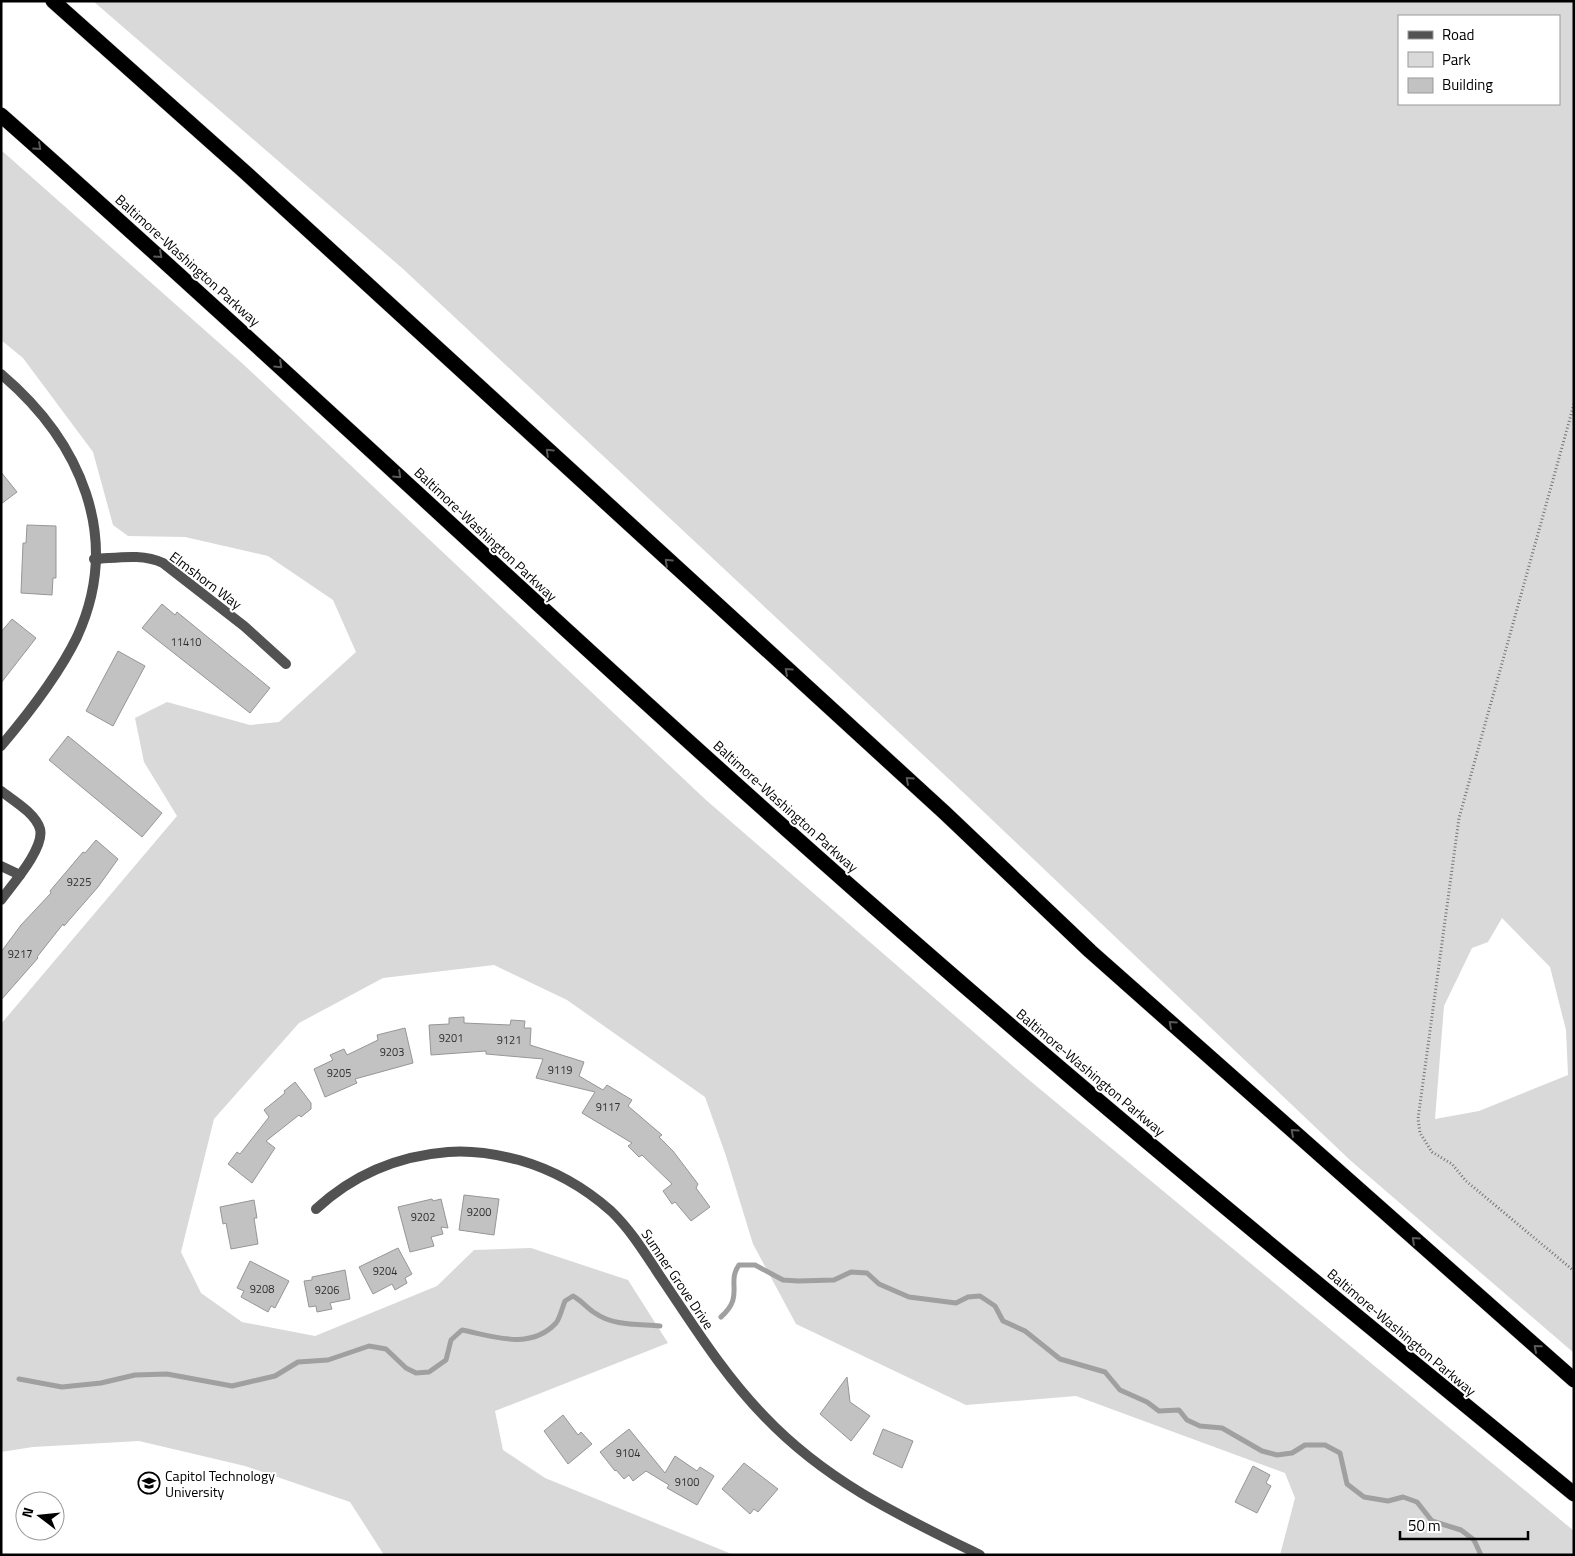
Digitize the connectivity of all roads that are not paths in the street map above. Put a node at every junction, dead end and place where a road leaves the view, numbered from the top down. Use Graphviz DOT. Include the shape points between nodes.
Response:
graph roads {
  1 [pos="53,1"];
  2 [pos="1,115"];
  3 [pos="1,374"];
  4 [pos="94,559"];
  5 [pos="286,664"];
  6 [pos="1,746"];
  7 [pos="1,791"];
  8 [pos="1,866"];
  9 [pos="20,875"];
  10 [pos="1,900"];
  11 [pos="316,1209"];
  12 [pos="1574,1380"];
  13 [pos="1574,1494"];
  14 [pos="980,1555"];
  12 -- 1 [label="highway, one-way" via="1090,951 945,813 246,173"];
  2 -- 13 [label="highway, Baltimore-Washington Parkway, one-way" via="178,271 615,676 873,906 1175,1165"];
  3 -- 4 [label="street" via="42,413 71,457 89,501"];
  4 -- 5 [label="street, Elmshorn Way" via="142,557 164,563"];
  4 -- 6 [label="street" via="89,604 68,655"];
  7 -- 9 [label="street" via="32,816 40,830 39,845"];
  8 -- 9 [label="street"];
  9 -- 10 [label="street"];
  11 -- 14 [label="street, Sumner Grove Drive" via="336,1191 378,1167 431,1153 484,1153 537,1165 567,1178 612,1212 634,1238 717,1360 785,1437 813,1462 873,1502"];
}
